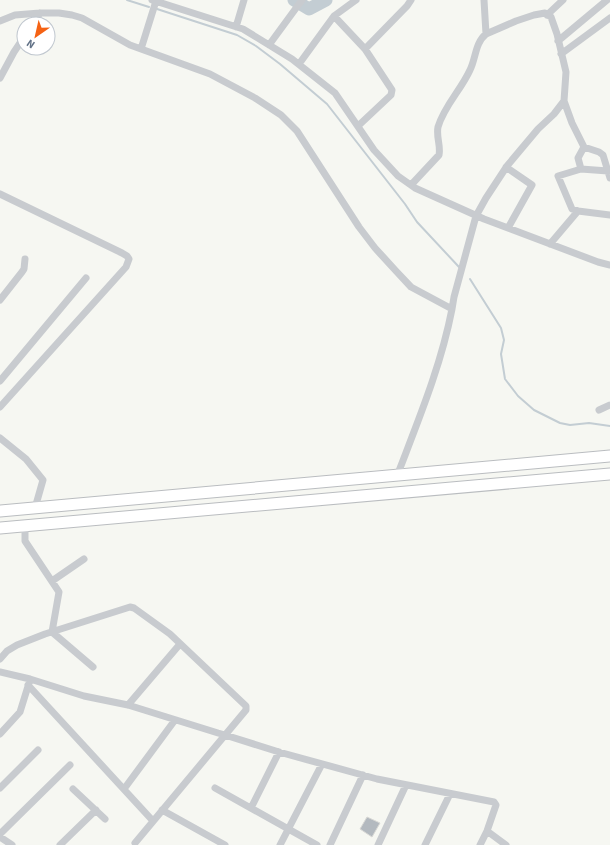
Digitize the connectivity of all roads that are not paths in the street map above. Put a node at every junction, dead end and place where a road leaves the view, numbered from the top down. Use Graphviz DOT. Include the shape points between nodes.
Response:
graph roads {
  1 [pos="244,0"];
  2 [pos="302,0"];
  3 [pos="356,0"];
  4 [pos="411,0"];
  5 [pos="484,0"];
  6 [pos="561,0"];
  7 [pos="607,0"];
  8 [pos="154,1"];
  9 [pos="40,13"];
  10 [pos="547,15"];
  11 [pos="38,16"];
  12 [pos="334,16"];
  13 [pos="610,18"];
  14 [pos="0,21"];
  15 [pos="236,27"];
  16 [pos="486,34"];
  17 [pos="558,41"];
  18 [pos="270,45"];
  19 [pos="16,49"];
  20 [pos="141,49"];
  21 [pos="365,49"];
  22 [pos="561,54"];
  23 [pos="299,64"];
  24 [pos="0,78"];
  25 [pos="564,101"];
  26 [pos="358,126"];
  27 [pos="584,147"];
  28 [pos="506,167"];
  29 [pos="582,169"];
  30 [pos="609,174"];
  31 [pos="411,185"];
  32 [pos="0,194"];
  33 [pos="578,211"];
  34 [pos="476,216"];
  35 [pos="610,216"];
  36 [pos="508,228"];
  37 [pos="550,244"];
  38 [pos="25,259"];
  39 [pos="610,265"];
  40 [pos="86,278"];
  41 [pos="0,300"];
  42 [pos="452,309"];
  43 [pos="0,381"];
  44 [pos="610,405"];
  45 [pos="0,407"];
  46 [pos="599,410"];
  47 [pos="0,438"];
  48 [pos="610,456"];
  49 [pos="610,474"];
  50 [pos="400,476"];
  51 [pos="36,508"];
  52 [pos="0,510"];
  53 [pos="25,525"];
  54 [pos="0,528"];
  55 [pos="84,559"];
  56 [pos="52,581"];
  57 [pos="52,632"];
  58 [pos="180,644"];
  59 [pos="0,659"];
  60 [pos="93,668"];
  61 [pos="0,672"];
  62 [pos="29,682"];
  63 [pos="128,705"];
  64 [pos="175,720"];
  65 [pos="0,734"];
  66 [pos="225,734"];
  67 [pos="38,750"];
  68 [pos="279,752"];
  69 [pos="322,764"];
  70 [pos="70,765"];
  71 [pos="363,775"];
  72 [pos="406,785"];
  73 [pos="0,788"];
  74 [pos="215,788"];
  75 [pos="74,789"];
  76 [pos="124,789"];
  77 [pos="450,794"];
  78 [pos="251,808"];
  79 [pos="96,810"];
  80 [pos="162,810"];
  81 [pos="105,819"];
  82 [pos="153,821"];
  83 [pos="289,829"];
  84 [pos="487,831"];
  85 [pos="0,836"];
  86 [pos="135,843"];
  87 [pos="12,845"];
  88 [pos="60,845"];
  89 [pos="225,845"];
  90 [pos="280,845"];
  91 [pos="317,845"];
  92 [pos="330,845"];
  93 [pos="378,845"];
  94 [pos="424,845"];
  95 [pos="480,845"];
  96 [pos="506,845"];
  1 -- 15 [label="street"];
  2 -- 18 [label="street"];
  3 -- 12 [label="street"];
  4 -- 21 [label="street"];
  5 -- 16 [label="street"];
  6 -- 10 [label="street"];
  7 -- 17 [label="street"];
  8 -- 15 [label="street"];
  8 -- 20 [label="street"];
  9 -- 11 [label="street"];
  9 -- 14 [label="street"];
  9 -- 20 [label="street" via="59,13 82,18"];
  10 -- 16 [label="street" via="534,15"];
  10 -- 17 [label="street" via="551,17 555,26"];
  12 -- 21 [label="street"];
  12 -- 23 [label="street"];
  13 -- 22 [label="street"];
  15 -- 18 [label="street"];
  16 -- 31 [label="street" via="479,42 470,71 441,119 437,132 439,155"];
  17 -- 22 [label="street"];
  18 -- 23 [label="street"];
  19 -- 24 [label="street"];
  20 -- 42 [label="street" via="210,74 281,115 297,131 375,248 411,287"];
  21 -- 26 [label="street" via="391,87 392,93"];
  22 -- 25 [label="street" via="566,72"];
  23 -- 26 [label="street" via="335,92"];
  25 -- 27 [label="street"];
  25 -- 28 [label="street"];
  26 -- 31 [label="street" via="374,150 398,176"];
  27 -- 29 [label="street" via="578,158"];
  27 -- 30 [label="street" via="602,153"];
  28 -- 34 [label="street"];
  28 -- 36 [label="street" via="532,185"];
  29 -- 30 [label="street"];
  29 -- 33 [label="street" via="558,176 572,209"];
  31 -- 34 [label="street"];
  32 -- 45 [label="street" via="122,253 129,260 126,267"];
  33 -- 35 [label="street"];
  33 -- 37 [label="street"];
  34 -- 36 [label="street"];
  34 -- 42 [label="street"];
  36 -- 37 [label="street"];
  37 -- 39 [label="street"];
  38 -- 41 [label="street" via="24,269"];
  40 -- 43 [label="street"];
  42 -- 50 [label="street" via="445,341"];
  44 -- 46 [label="street"];
  47 -- 51 [label="street" via="26,459 42,480"];
  48 -- 50 [label="highway"];
  49 -- 53 [label="highway"];
  50 -- 51 [label="highway"];
  51 -- 52 [label="highway"];
  53 -- 54 [label="highway"];
  53 -- 56 [label="street" via="25,541"];
  55 -- 56 [label="street"];
  56 -- 57 [label="street" via="59,595"];
  57 -- 58 [label="street" via="130,607 159,625"];
  57 -- 59 [label="street" via="17,645"];
  57 -- 60 [label="street"];
  58 -- 63 [label="street"];
  58 -- 66 [label="street" via="246,706 246,710"];
  61 -- 62 [label="street"];
  62 -- 63 [label="street"];
  62 -- 65 [label="street" via="20,712"];
  62 -- 76 [label="street"];
  63 -- 64 [label="street"];
  64 -- 66 [label="street"];
  64 -- 76 [label="street"];
  66 -- 68 [label="street"];
  66 -- 80 [label="street"];
  67 -- 73 [label="street"];
  68 -- 69 [label="street"];
  68 -- 78 [label="street"];
  69 -- 71 [label="street"];
  69 -- 83 [label="street"];
  70 -- 85 [label="street"];
  71 -- 72 [label="street"];
  71 -- 92 [label="street"];
  72 -- 77 [label="street"];
  72 -- 93 [label="street"];
  74 -- 78 [label="street"];
  75 -- 79 [label="street"];
  76 -- 82 [label="street"];
  77 -- 84 [label="street" via="495,802 494,814"];
  77 -- 94 [label="street"];
  78 -- 83 [label="street"];
  79 -- 81 [label="street"];
  79 -- 88 [label="street"];
  80 -- 82 [label="street"];
  80 -- 89 [label="street"];
  82 -- 86 [label="street"];
  83 -- 90 [label="street"];
  83 -- 91 [label="street"];
  84 -- 95 [label="street"];
  84 -- 96 [label="street"];
  85 -- 87 [label="street"];
}
